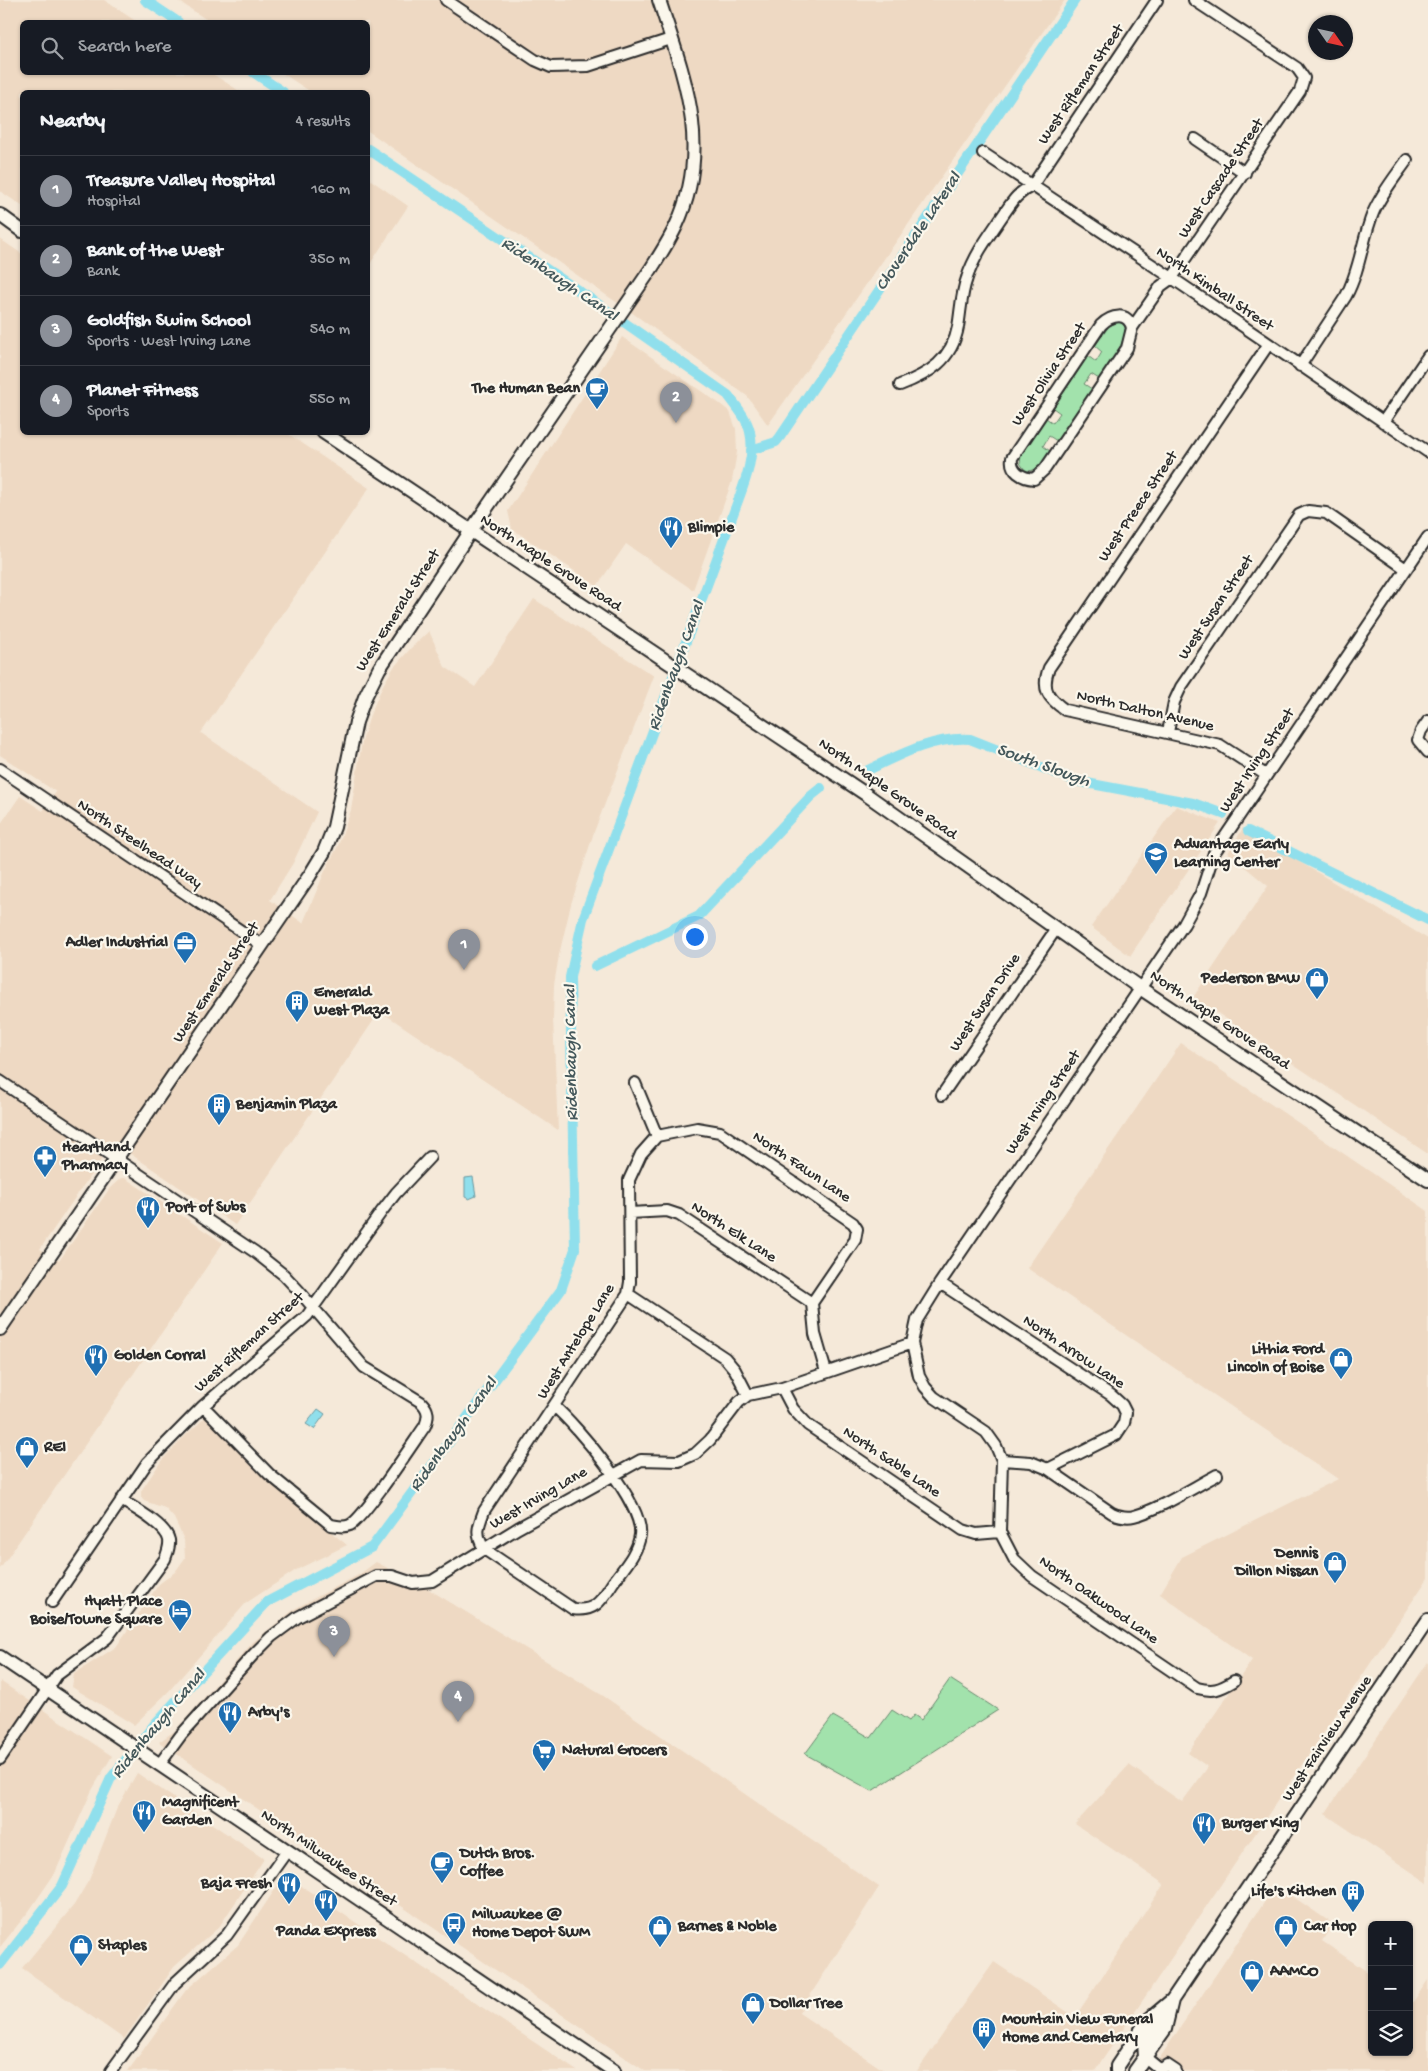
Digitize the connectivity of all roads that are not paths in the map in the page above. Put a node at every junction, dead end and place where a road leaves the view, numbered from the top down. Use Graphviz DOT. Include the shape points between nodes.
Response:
graph roads {
  1 [pos="446,0"];
  2 [pos="659,0"];
  3 [pos="1158,0"];
  4 [pos="1194,0"];
  5 [pos="671,39"];
  6 [pos="1195,139"];
  7 [pos="983,153"];
  8 [pos="1406,160"];
  9 [pos="1244,173"];
  10 [pos="1032,186"];
  11 [pos="0,215"];
  12 [pos="20,230"];
  13 [pos="1172,278"];
  14 [pos="1132,328"];
  15 [pos="1268,345"];
  16 [pos="1428,356"];
  17 [pos="1300,366"];
  18 [pos="900,385"];
  19 [pos="1383,422"];
  20 [pos="327,435"];
  21 [pos="1428,452"];
  22 [pos="1021,475"];
  23 [pos="470,532"];
  24 [pos="1428,537"];
  25 [pos="1406,569"];
  26 [pos="1046,690"];
  27 [pos="1428,721"];
  28 [pos="1168,732"];
  29 [pos="1428,752"];
  30 [pos="0,769"];
  31 [pos="1266,775"];
  32 [pos="1056,929"];
  33 [pos="262,945"];
  34 [pos="1140,988"];
  35 [pos="0,1081"];
  36 [pos="635,1084"];
  37 [pos="942,1095"];
  38 [pos="657,1136"];
  39 [pos="430,1157"];
  40 [pos="116,1158"];
  41 [pos="1428,1180"];
  42 [pos="630,1212"];
  43 [pos="940,1283"];
  44 [pos="628,1294"];
  45 [pos="812,1303"];
  46 [pos="313,1307"];
  47 [pos="0,1329"];
  48 [pos="912,1343"];
  49 [pos="826,1372"];
  50 [pos="782,1388"];
  51 [pos="748,1395"];
  52 [pos="203,1406"];
  53 [pos="554,1406"];
  54 [pos="1002,1460"];
  55 [pos="1048,1469"];
  56 [pos="613,1474"];
  57 [pos="1217,1474"];
  58 [pos="122,1500"];
  59 [pos="1000,1532"];
  60 [pos="484,1549"];
  61 [pos="52,1602"];
  62 [pos="1428,1620"];
  63 [pos="0,1657"];
  64 [pos="1234,1681"];
  65 [pos="47,1690"];
  66 [pos="0,1759"];
  67 [pos="159,1765"];
  68 [pos="287,1851"];
  69 [pos="1172,2000"];
  70 [pos="1145,2057"];
  71 [pos="1162,2070"];
  72 [pos="111,2071"];
  73 [pos="614,2071"];
  74 [pos="1117,2071"];
  75 [pos="1135,2071"];
  76 [pos="1176,2071"];
  1 -- 5 [label="street" via="535,60 552,67 588,66"];
  2 -- 5 [label="main road, West Emerald Street"];
  3 -- 10 [label="street, West Rifleman Street"];
  4 -- 9 [label="street, West Cascade Street" via="1297,68 1304,78 1300,91"];
  5 -- 23 [label="main road, West Emerald Street" via="686,86 694,137 689,189 676,226 622,312"];
  6 -- 9 [label="street"];
  7 -- 10 [label="street, North Kimball Street"];
  8 -- 17 [label="street" via="1372,215 1350,290"];
  9 -- 13 [label="street, West Cascade Street"];
  10 -- 13 [label="street, North Kimball Street"];
  10 -- 18 [label="street, West Rifleman Street" via="1020,191 974,260 962,292 958,327 946,357 922,377"];
  11 -- 12 [label="main road"];
  13 -- 14 [label="street, West Cascade Street" via="1161,286"];
  13 -- 15 [label="street, North Kimball Street"];
  14 -- 22 [label="street, West Cascade Street" via="1127,348 1045,469 1034,479"];
  14 -- 22 [label="street, West Olivia Street" via="1128,319 1116,316 1101,325 1012,458 1012,467"];
  15 -- 17 [label="street, North Kimball Street"];
  15 -- 26 [label="street, West Preece Street" via="1049,668"];
  16 -- 19 [label="street"];
  17 -- 19 [label="street, North Kimball Street"];
  19 -- 21 [label="street, North Kimball Street"];
  20 -- 23 [label="main road, North Maple Grove Road"];
  23 -- 32 [label="main road, North Maple Grove Road" via="845,780"];
  23 -- 33 [label="main road, West Emerald Street" via="378,669 356,722 338,811 324,852"];
  24 -- 25 [label="street, West Irving Street"];
  25 -- 28 [label="street, West Susan Street" via="1326,513 1308,511 1298,515 1182,687 1174,702"];
  25 -- 31 [label="street, West Irving Street"];
  26 -- 28 [label="street, North Dalton Avenue" via="1052,701 1066,710"];
  27 -- 29 [label="street" via="1418,740"];
  28 -- 31 [label="street, North Dalton Avenue" via="1220,745"];
  30 -- 33 [label="street, North Steelhead Way"];
  31 -- 34 [label="street, West Irving Street" via="1214,853 1201,893 1184,924"];
  32 -- 34 [label="main road, North Maple Grove Road"];
  32 -- 37 [label="street, West Susan Drive"];
  33 -- 40 [label="main road, West Emerald Street"];
  34 -- 41 [label="main road, North Maple Grove Road"];
  34 -- 43 [label="street, West Irving Street"];
  35 -- 40 [label="street"];
  36 -- 38 [label="street"];
  38 -- 42 [label="street, West Antelope Lane" via="641,1154 629,1180"];
  38 -- 45 [label="street, North Fawn Lane" via="697,1128 720,1132 853,1223 857,1229 855,1240"];
  39 -- 46 [label="street, West Rifleman Street" via="396,1193"];
  40 -- 46 [label="street" via="255,1252 284,1275"];
  40 -- 47 [label="main road, West Emerald Street"];
  42 -- 44 [label="street, West Antelope Lane"];
  42 -- 45 [label="street, North Elk Lane" via="667,1211 679,1215"];
  43 -- 48 [label="street" via="918,1320"];
  43 -- 55 [label="street, North Arrow Lane" via="1122,1405 1126,1413 1124,1423 1116,1435"];
  44 -- 51 [label="street" via="725,1358 736,1370"];
  44 -- 53 [label="street, West Antelope Lane"];
  45 -- 49 [label="street" via="815,1334"];
  46 -- 52 [label="street, West Rifleman Street" via="307,1316"];
  46 -- 52 [label="street" via="364,1367 427,1408 425,1426 352,1524 342,1527 331,1525 269,1474"];
  48 -- 49 [label="street"];
  48 -- 54 [label="street, North Oakwood Lane" via="919,1376 925,1387 986,1432"];
  49 -- 50 [label="street"];
  50 -- 51 [label="street"];
  50 -- 59 [label="street, North Sable Lane" via="793,1410 808,1425 963,1530 976,1534"];
  51 -- 56 [label="street, West Irving Lane" via="695,1454 680,1461 641,1460"];
  52 -- 58 [label="street, West Rifleman Street" via="147,1463"];
  53 -- 56 [label="street"];
  53 -- 60 [label="street, West Antelope Lane" via="484,1511 478,1538"];
  54 -- 55 [label="street" via="1031,1462"];
  54 -- 59 [label="street, North Oakwood Lane"];
  55 -- 57 [label="street" via="1121,1517 1133,1517 1147,1511"];
  56 -- 60 [label="street, West Irving Lane"];
  56 -- 60 [label="street" via="638,1518 640,1534 636,1549 600,1602 592,1607 573,1609"];
  58 -- 61 [label="street, West Rifleman Street"];
  58 -- 65 [label="street" via="162,1528 169,1539 165,1559 107,1638 57,1675"];
  59 -- 64 [label="street, North Oakwood Lane" via="1014,1559 1032,1576 1197,1688 1209,1691"];
  60 -- 67 [label="street, West Irving Lane" via="432,1581 414,1583 392,1576 376,1576 298,1617 253,1655 181,1735"];
  62 -- 69 [label="main road, West Fairview Avenue"];
  63 -- 65 [label="main road, North Milwaukee Street"];
  65 -- 66 [label="street"];
  65 -- 67 [label="main road, North Milwaukee Street"];
  67 -- 68 [label="main road, North Milwaukee Street"];
  68 -- 72 [label="street" via="227,1935 175,1983"];
  68 -- 73 [label="main road, North Milwaukee Street"];
  69 -- 70 [label="main road, West Fairview Avenue" via="1165,2028"];
  69 -- 74 [label="main road, West Fairview Avenue" via="1147,2021 1117,2066"];
  70 -- 71 [label="street"];
  70 -- 75 [label="main road, West Fairview Avenue"];
  71 -- 76 [label="street" via="1167,2065"];
}
